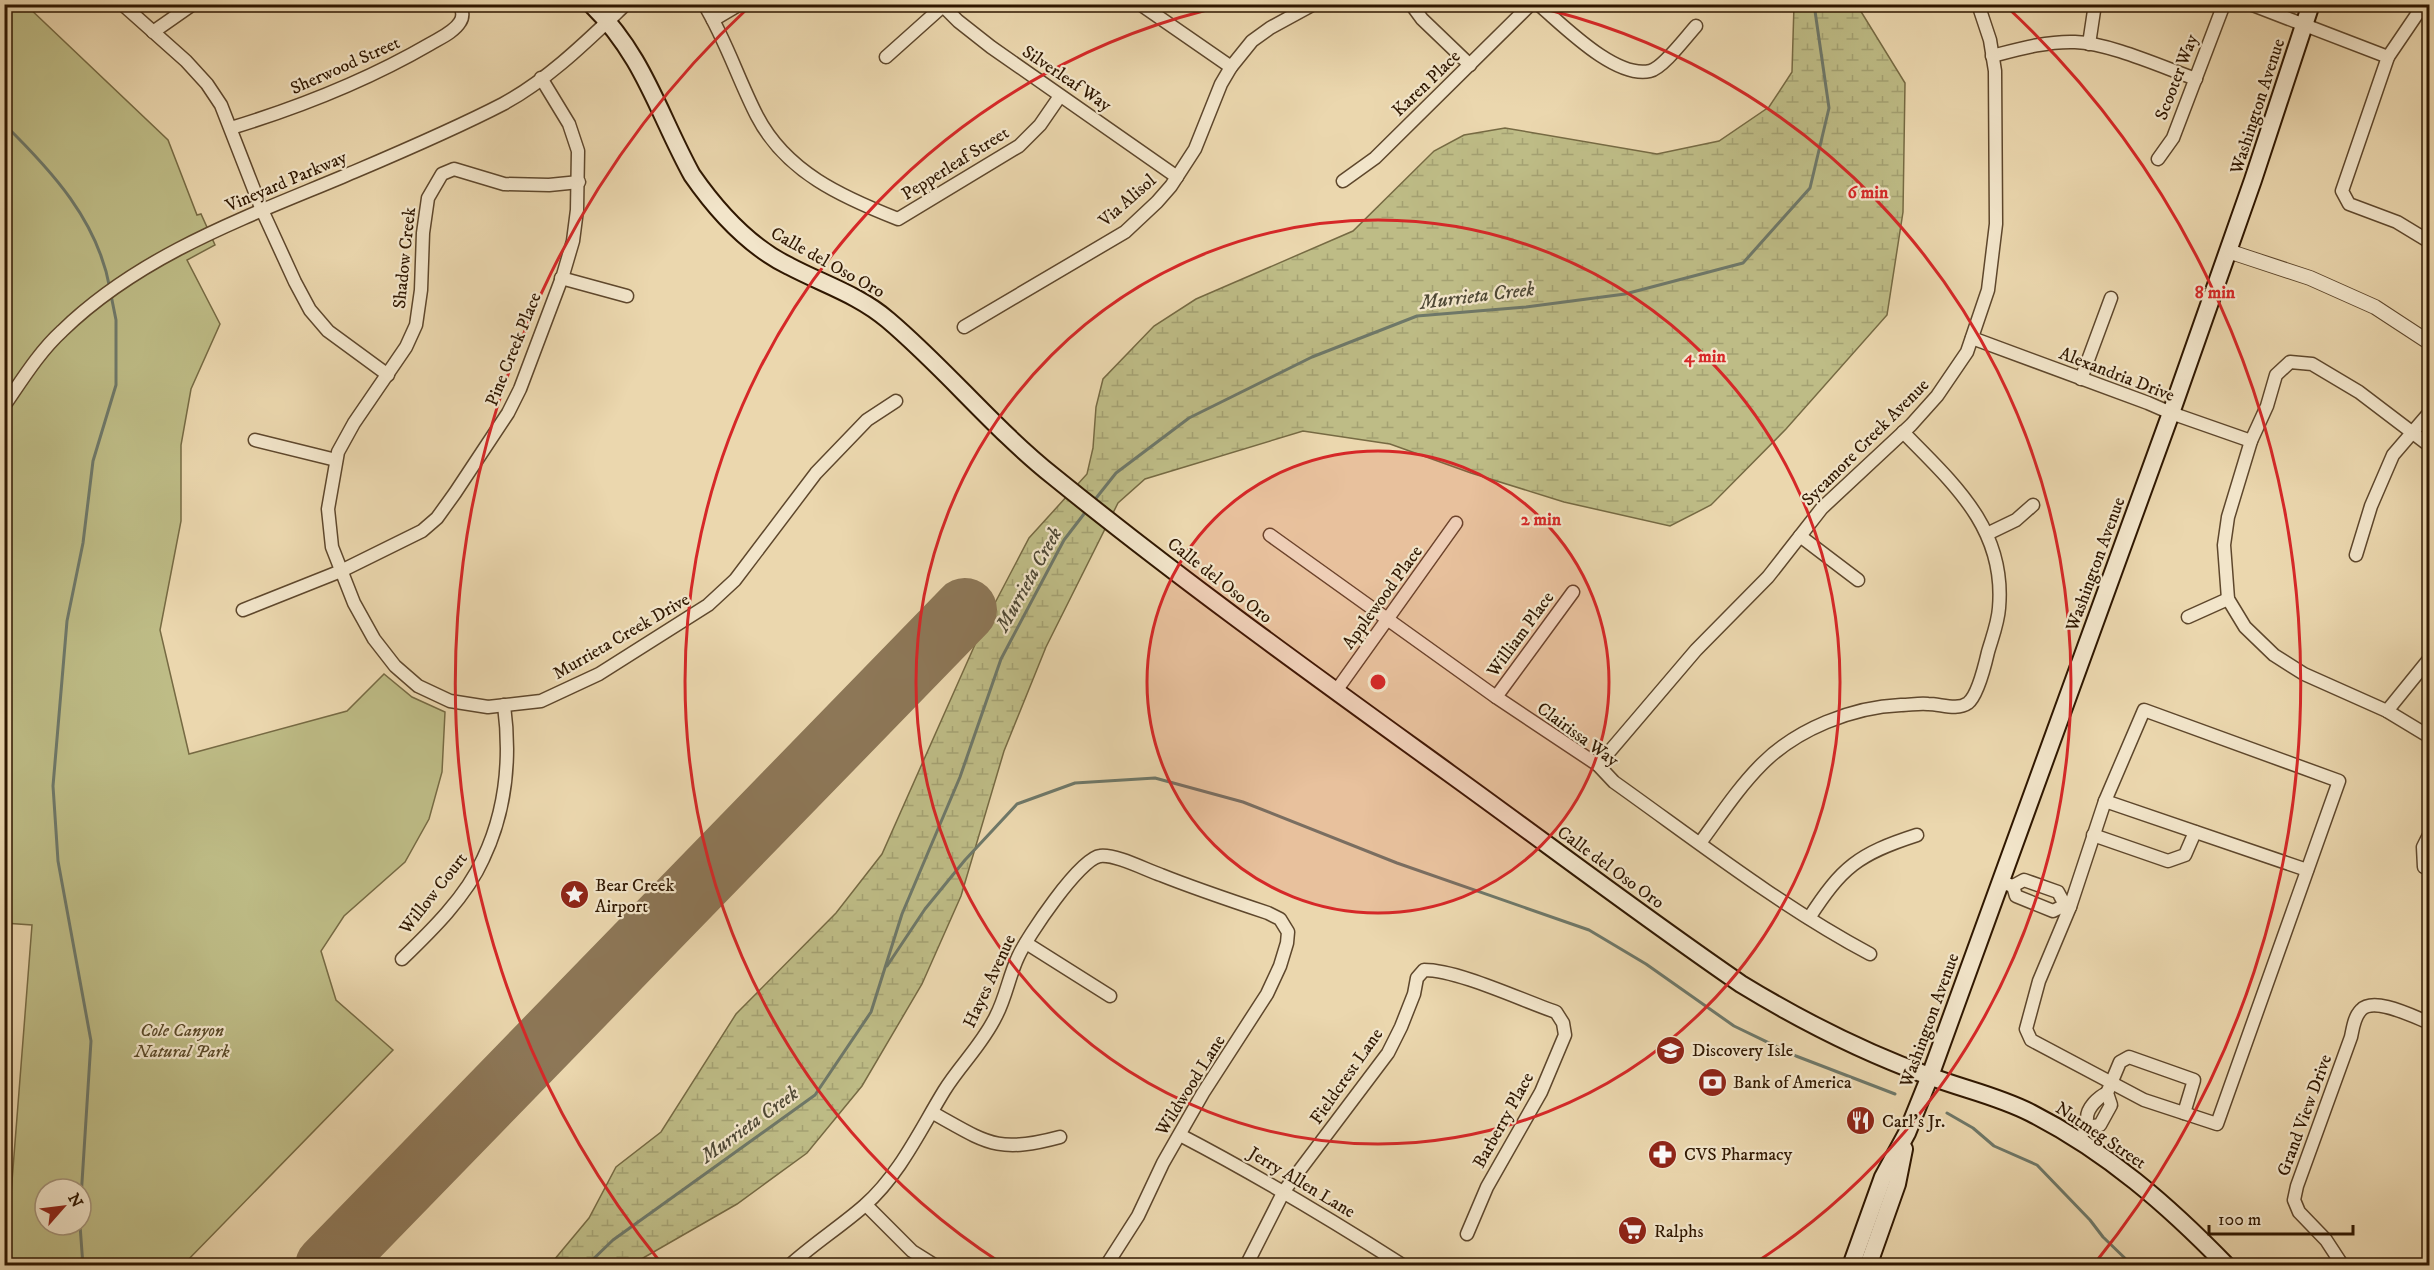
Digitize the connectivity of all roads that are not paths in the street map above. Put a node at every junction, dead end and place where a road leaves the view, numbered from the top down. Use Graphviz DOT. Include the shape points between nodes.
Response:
graph roads {
  1 [pos="122,4"];
  2 [pos="193,4"];
  3 [pos="591,4"];
  4 [pos="626,4"];
  5 [pos="704,4"];
  6 [pos="740,4"];
  7 [pos="1140,4"];
  8 [pos="1314,4"];
  9 [pos="1411,4"];
  10 [pos="1531,4"];
  11 [pos="1538,4"];
  12 [pos="1978,4"];
  13 [pos="2095,4"];
  14 [pos="2224,4"];
  15 [pos="2250,4"];
  16 [pos="2311,4"];
  17 [pos="2424,4"];
  18 [pos="942,5"];
  19 [pos="462,10"];
  20 [pos="714,20"];
  21 [pos="608,22"];
  22 [pos="2304,24"];
  23 [pos="1696,26"];
  24 [pos="153,32"];
  25 [pos="2089,44"];
  26 [pos="1992,56"];
  27 [pos="886,57"];
  28 [pos="2388,57"];
  29 [pos="1470,65"];
  30 [pos="1231,67"];
  31 [pos="541,78"];
  32 [pos="2196,79"];
  33 [pos="1060,96"];
  34 [pos="231,128"];
  35 [pos="2158,159"];
  36 [pos="1177,177"];
  37 [pos="1343,181"];
  38 [pos="579,182"];
  39 [pos="262,210"];
  40 [pos="2430,242"];
  41 [pos="2228,251"];
  42 [pos="561,278"];
  43 [pos="627,296"];
  44 [pos="2111,298"];
  45 [pos="964,327"];
  46 [pos="1972,338"];
  47 [pos="2430,343"];
  48 [pos="388,375"];
  49 [pos="2081,379"];
  50 [pos="896,401"];
  51 [pos="4,406"];
  52 [pos="2430,411"];
  53 [pos="2171,413"];
  54 [pos="1904,432"];
  55 [pos="2412,432"];
  56 [pos="255,440"];
  57 [pos="2251,441"];
  58 [pos="2430,446"];
  59 [pos="336,460"];
  60 [pos="2033,505"];
  61 [pos="1456,523"];
  62 [pos="1987,534"];
  63 [pos="1270,536"];
  64 [pos="1800,536"];
  65 [pos="2356,555"];
  66 [pos="341,571"];
  67 [pos="1858,580"];
  68 [pos="1573,592"];
  69 [pos="2228,599"];
  70 [pos="243,610"];
  71 [pos="2187,617"];
  72 [pos="1387,619"];
  73 [pos="2430,658"];
  74 [pos="1335,691"];
  75 [pos="1496,697"];
  76 [pos="504,705"];
  77 [pos="2387,711"];
  78 [pos="2430,737"];
  79 [pos="1598,765"];
  80 [pos="2105,801"];
  81 [pos="2195,832"];
  82 [pos="2430,833"];
  83 [pos="1917,835"];
  84 [pos="2093,835"];
  85 [pos="1700,843"];
  86 [pos="2424,867"];
  87 [pos="2307,870"];
  88 [pos="2006,884"];
  89 [pos="2050,889"];
  90 [pos="2043,906"];
  91 [pos="2068,906"];
  92 [pos="1809,918"];
  93 [pos="1280,919"];
  94 [pos="1026,943"];
  95 [pos="1870,954"];
  96 [pos="402,960"];
  97 [pos="1110,996"];
  98 [pos="1563,1023"];
  99 [pos="2430,1023"];
  100 [pos="1930,1076"];
  101 [pos="2109,1088"];
  102 [pos="2092,1106"];
  103 [pos="933,1113"];
  104 [pos="2184,1113"];
  105 [pos="2106,1115"];
  106 [pos="1907,1133"];
  107 [pos="2083,1134"];
  108 [pos="1180,1136"];
  109 [pos="1060,1137"];
  110 [pos="1284,1191"];
  111 [pos="866,1205"];
  112 [pos="1863,1231"];
  113 [pos="1467,1234"];
  114 [pos="1388,1261"];
  115 [pos="789,1266"];
  116 [pos="936,1266"];
  117 [pos="1106,1266"];
  118 [pos="1246,1266"];
  119 [pos="1404,1266"];
  120 [pos="1851,1266"];
  121 [pos="1860,1266"];
  122 [pos="1868,1266"];
  123 [pos="2227,1266"];
  124 [pos="2343,1266"];
  1 -- 24 [label="street"];
  2 -- 24 [label="street"];
  3 -- 21 [label="main road, Calle del Oso Oro"];
  4 -- 21 [label="street, Vineyard Parkway"];
  5 -- 20 [label="street, Pepperleaf Street"];
  6 -- 20 [label="street"];
  7 -- 30 [label="street"];
  8 -- 30 [label="street, Via Alisol" via="1252,41"];
  9 -- 29 [label="street" via="1422,20"];
  10 -- 29 [label="street, Karen Place"];
  11 -- 23 [label="street" via="1596,54 1637,71 1660,66"];
  12 -- 26 [label="street, Sycamore Creek Avenue"];
  13 -- 25 [label="street"];
  14 -- 32 [label="street, Scooter Way"];
  15 -- 22 [label="street"];
  16 -- 22 [label="main road, Washington Avenue"];
  17 -- 28 [label="street"];
  18 -- 27 [label="street"];
  18 -- 33 [label="street, Silverleaf Way" via="974,34"];
  19 -- 34 [label="street, Sherwood Street" via="459,24 448,34 406,57 306,103"];
  20 -- 33 [label="street, Pepperleaf Street" via="758,117 782,152 817,182 898,219 1019,146 1040,126"];
  21 -- 31 [label="street, Vineyard Parkway"];
  21 -- 74 [label="main road, Calle del Oso Oro" via="640,67 692,176 747,237 786,265 855,297 885,317 1051,475"];
  22 -- 28 [label="street"];
  22 -- 41 [label="main road, Washington Avenue"];
  24 -- 34 [label="street" via="207,84"];
  25 -- 26 [label="street" via="2039,44"];
  25 -- 32 [label="street"];
  26 -- 46 [label="street, Sycamore Creek Avenue" via="1997,105 1996,224 1988,290"];
  28 -- 40 [label="street" via="2342,191 2349,204 2397,222"];
  29 -- 37 [label="street, Karen Place" via="1375,158"];
  30 -- 36 [label="street, Via Alisol" via="1196,149"];
  31 -- 38 [label="street, Pine Creek Place" via="569,124 578,151"];
  31 -- 39 [label="street, Vineyard Parkway" via="496,107"];
  32 -- 35 [label="street, Scooter Way" via="2173,138"];
  33 -- 36 [label="street, Silverleaf Way"];
  34 -- 39 [label="street"];
  36 -- 45 [label="street, Via Alisol" via="1125,232"];
  38 -- 42 [label="street, Pine Creek Place" via="573,241"];
  38 -- 48 [label="street, Shadow Creek" via="504,184 454,169 442,174 428,198 416,326"];
  39 -- 48 [label="street" via="310,310 328,331"];
  39 -- 51 [label="street, Vineyard Parkway" via="151,265 85,310 60,332"];
  41 -- 47 [label="street" via="2310,278 2375,307"];
  41 -- 53 [label="main road, Washington Avenue"];
  42 -- 43 [label="street"];
  42 -- 66 [label="street, Pine Creek Place" via="520,389 479,460 437,518 422,531"];
  44 -- 49 [label="street"];
  46 -- 49 [label="street, Alexandria Drive"];
  46 -- 54 [label="street, Sycamore Creek Avenue" via="1937,396"];
  48 -- 59 [label="street, Shadow Creek" via="354,423"];
  49 -- 53 [label="street, Alexandria Drive"];
  50 -- 76 [label="street, Murrieta Creek Drive" via="867,420 816,474 735,580 708,605 599,674 541,702"];
  52 -- 55 [label="street"];
  53 -- 57 [label="street, Alexandria Drive"];
  53 -- 88 [label="main road, Washington Avenue"];
  54 -- 62 [label="street" via="1965,497"];
  54 -- 64 [label="street, Sycamore Creek Avenue" via="1822,508"];
  55 -- 57 [label="street" via="2359,392 2312,364 2290,362 2276,375"];
  55 -- 58 [label="street"];
  55 -- 65 [label="street" via="2393,455"];
  56 -- 59 [label="street"];
  57 -- 69 [label="street" via="2224,544"];
  59 -- 66 [label="street, Shadow Creek" via="328,509 332,547"];
  60 -- 62 [label="street" via="2016,520"];
  61 -- 72 [label="street, Applewood Place"];
  62 -- 85 [label="street" via="1996,561 1999,610 1985,665 1967,704 1884,706 1844,715 1803,734 1776,750 1761,765"];
  63 -- 72 [label="street, Clairissa Way"];
  64 -- 67 [label="street"];
  64 -- 79 [label="street, Sycamore Creek Avenue" via="1768,577 1654,696"];
  66 -- 70 [label="street, Pine Creek Place"];
  66 -- 76 [label="street, Murrieta Creek Drive" via="374,639 395,666 418,686 450,701 488,707"];
  68 -- 75 [label="street, William Place"];
  69 -- 71 [label="street"];
  69 -- 77 [label="street" via="2246,627 2274,655 2304,674"];
  72 -- 74 [label="street, Applewood Place"];
  72 -- 75 [label="street, Clairissa Way"];
  73 -- 77 [label="street"];
  74 -- 100 [label="main road, Calle del Oso Oro" via="1741,984 1831,1034"];
  75 -- 79 [label="street, Clairissa Way"];
  76 -- 96 [label="street, Willow Court" via="505,790 483,861 428,934"];
  77 -- 78 [label="street"];
  79 -- 85 [label="street, Clairissa Way" via="1614,782"];
  80 -- 81 [label="street"];
  80 -- 84 [label="street"];
  80 -- 87 [label="street" via="2144,710 2339,781"];
  81 -- 84 [label="street" via="2186,855 2168,861"];
  81 -- 87 [label="street"];
  82 -- 86 [label="street" via="2423,847"];
  83 -- 92 [label="street" via="1866,854 1847,867"];
  84 -- 91 [label="street"];
  85 -- 92 [label="street, Clairissa Way"];
  87 -- 104 [label="street" via="2217,1124"];
  88 -- 89 [label="street" via="2024,880"];
  88 -- 90 [label="street" via="2016,896"];
  88 -- 100 [label="main road, Washington Avenue"];
  89 -- 90 [label="street"];
  89 -- 91 [label="street" via="2058,892"];
  90 -- 91 [label="street" via="2053,911"];
  91 -- 101 [label="street" via="2039,981 2026,1029 2031,1040"];
  92 -- 95 [label="street, Clairissa Way"];
  93 -- 94 [label="street, Hayes Avenue" via="1099,856 1074,877"];
  93 -- 108 [label="street, Wildwood Lane" via="1288,932 1287,943 1267,994"];
  94 -- 97 [label="street"];
  94 -- 103 [label="street, Hayes Avenue" via="996,1016"];
  98 -- 110 [label="street, Fieldcrest Lane" via="1556,1012 1462,978 1424,970 1417,978 1388,1053"];
  98 -- 113 [label="street, Barberry Place" via="1565,1035 1541,1092 1487,1187"];
  99 -- 124 [label="street, Grand View Drive" via="2371,1004 2361,1009 2355,1020 2294,1200 2299,1212 2326,1240"];
  100 -- 106 [label="main road, Washington Avenue"];
  100 -- 107 [label="main road, Nutmeg Street" via="1993,1096"];
  101 -- 102 [label="street"];
  101 -- 104 [label="street"];
  101 -- 104 [label="street" via="2120,1062 2129,1057 2194,1080"];
  101 -- 105 [label="street" via="2111,1105"];
  102 -- 105 [label="street"];
  102 -- 107 [label="street"];
  103 -- 109 [label="street" via="971,1136 997,1144 1015,1146"];
  103 -- 111 [label="street, Hayes Avenue" via="903,1162"];
  105 -- 107 [label="street" via="2100,1125"];
  106 -- 112 [label="main road, Washington Avenue" via="1883,1177"];
  106 -- 122 [label="main road, Washington Avenue" via="1897,1184"];
  107 -- 123 [label="main road, Nutmeg Street"];
  108 -- 110 [label="street, Jerry Allen Lane"];
  108 -- 117 [label="street, Wildwood Lane" via="1138,1216"];
  110 -- 114 [label="street, Jerry Allen Lane"];
  110 -- 118 [label="street, Fieldcrest Lane"];
  111 -- 115 [label="street, Hayes Avenue"];
  111 -- 116 [label="street" via="912,1251"];
  112 -- 120 [label="main road, Washington Avenue"];
  112 -- 121 [label="main road" via="1868,1236"];
  114 -- 119 [label="street, Jerry Allen Lane"];
}
